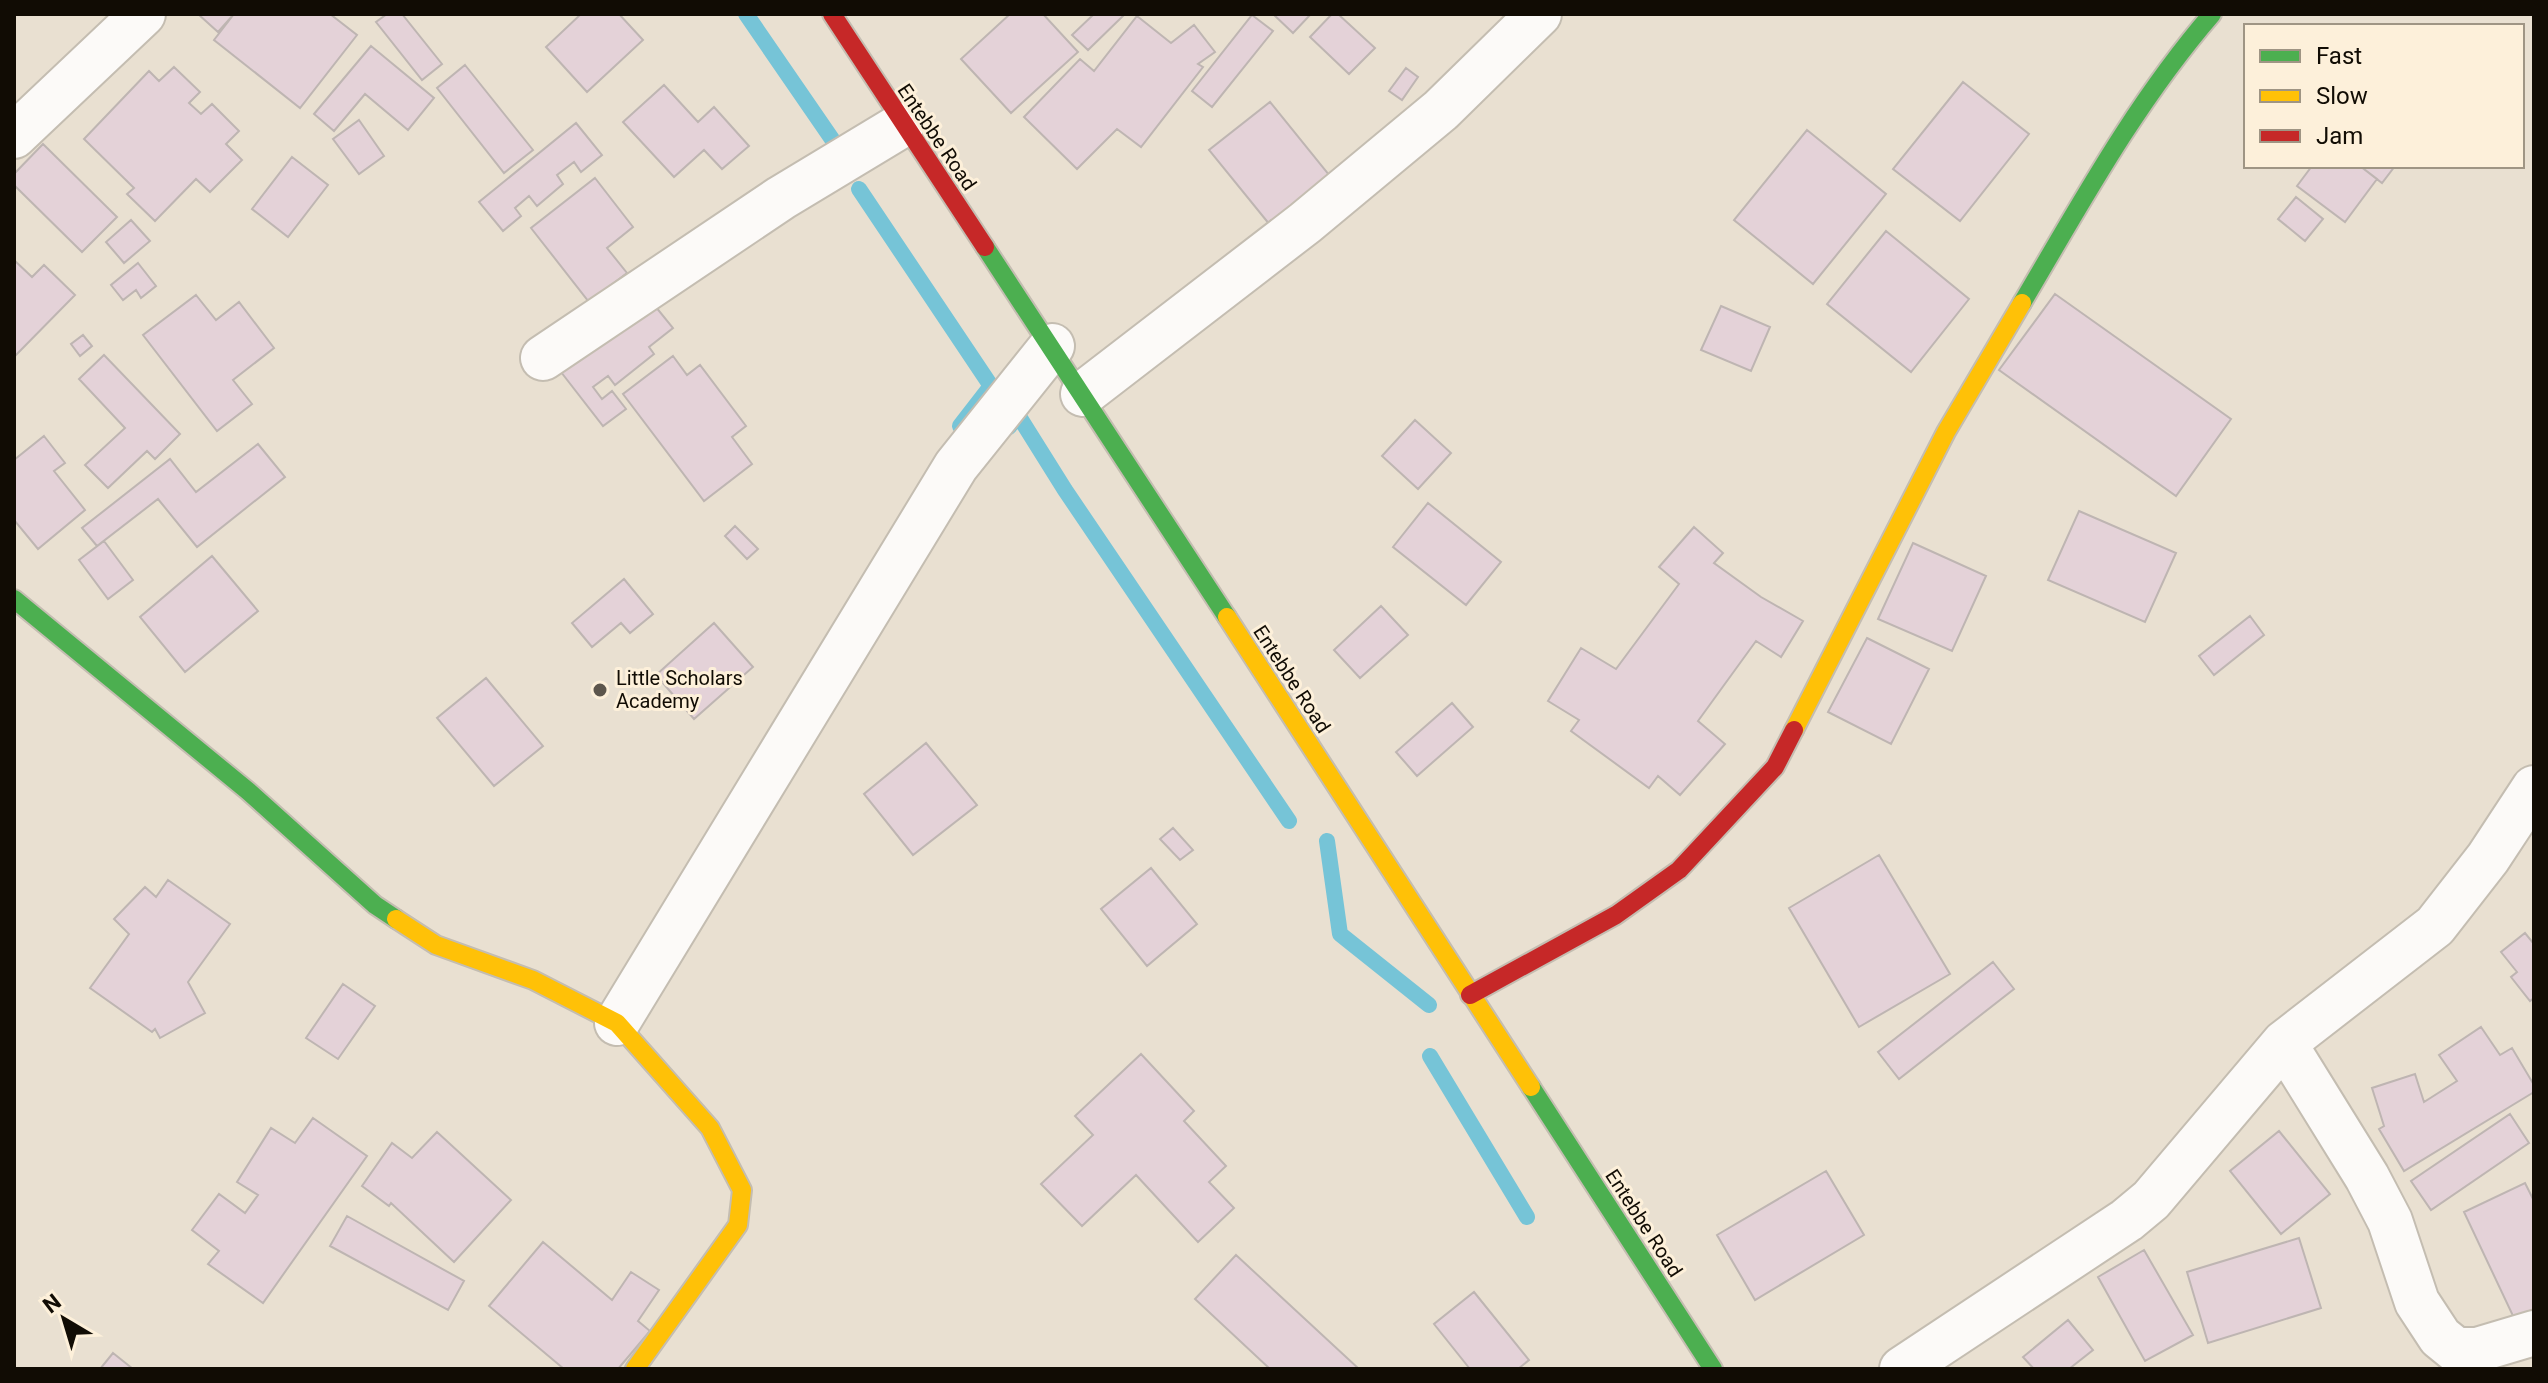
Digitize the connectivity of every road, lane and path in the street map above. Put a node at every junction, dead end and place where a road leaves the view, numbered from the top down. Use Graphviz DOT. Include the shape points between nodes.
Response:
graph roads {
  1 [pos="143,14"];
  2 [pos="832,14"];
  3 [pos="1539,14"];
  4 [pos="2212,14"];
  5 [pos="902,125"];
  6 [pos="14,136"];
  7 [pos="1052,346"];
  8 [pos="543,358"];
  9 [pos="1083,394"];
  10 [pos="14,599"];
  11 [pos="2534,788"];
  12 [pos="1470,995"];
  13 [pos="617,1023"];
  14 [pos="2284,1043"];
  15 [pos="2534,1333"];
  16 [pos="635,1369"];
  17 [pos="1713,1369"];
  18 [pos="1902,1369"];
  1 -- 6 [label="street"];
  2 -- 5 [label="street, Entebbe Road"];
  3 -- 9 [label="street" via="1441,110 1305,223"];
  4 -- 12 [label="street" via="2171,61 2121,135 1946,432 1775,767 1679,870 1616,915"];
  5 -- 7 [label="street, Entebbe Road"];
  5 -- 8 [label="street" via="781,198"];
  7 -- 9 [label="street, Entebbe Road"];
  7 -- 13 [label="street" via="956,466"];
  9 -- 12 [label="street, Entebbe Road"];
  10 -- 13 [label="street" via="236,780 375,905 436,945 533,980"];
  11 -- 14 [label="street" via="2435,926"];
  12 -- 17 [label="street, Entebbe Road"];
  13 -- 16 [label="street" via="710,1128 742,1190 738,1225"];
  14 -- 15 [label="street" via="2367,1177 2390,1221 2417,1302 2440,1337 2456,1350 2477,1350"];
  14 -- 18 [label="street" via="2151,1200"];
}
